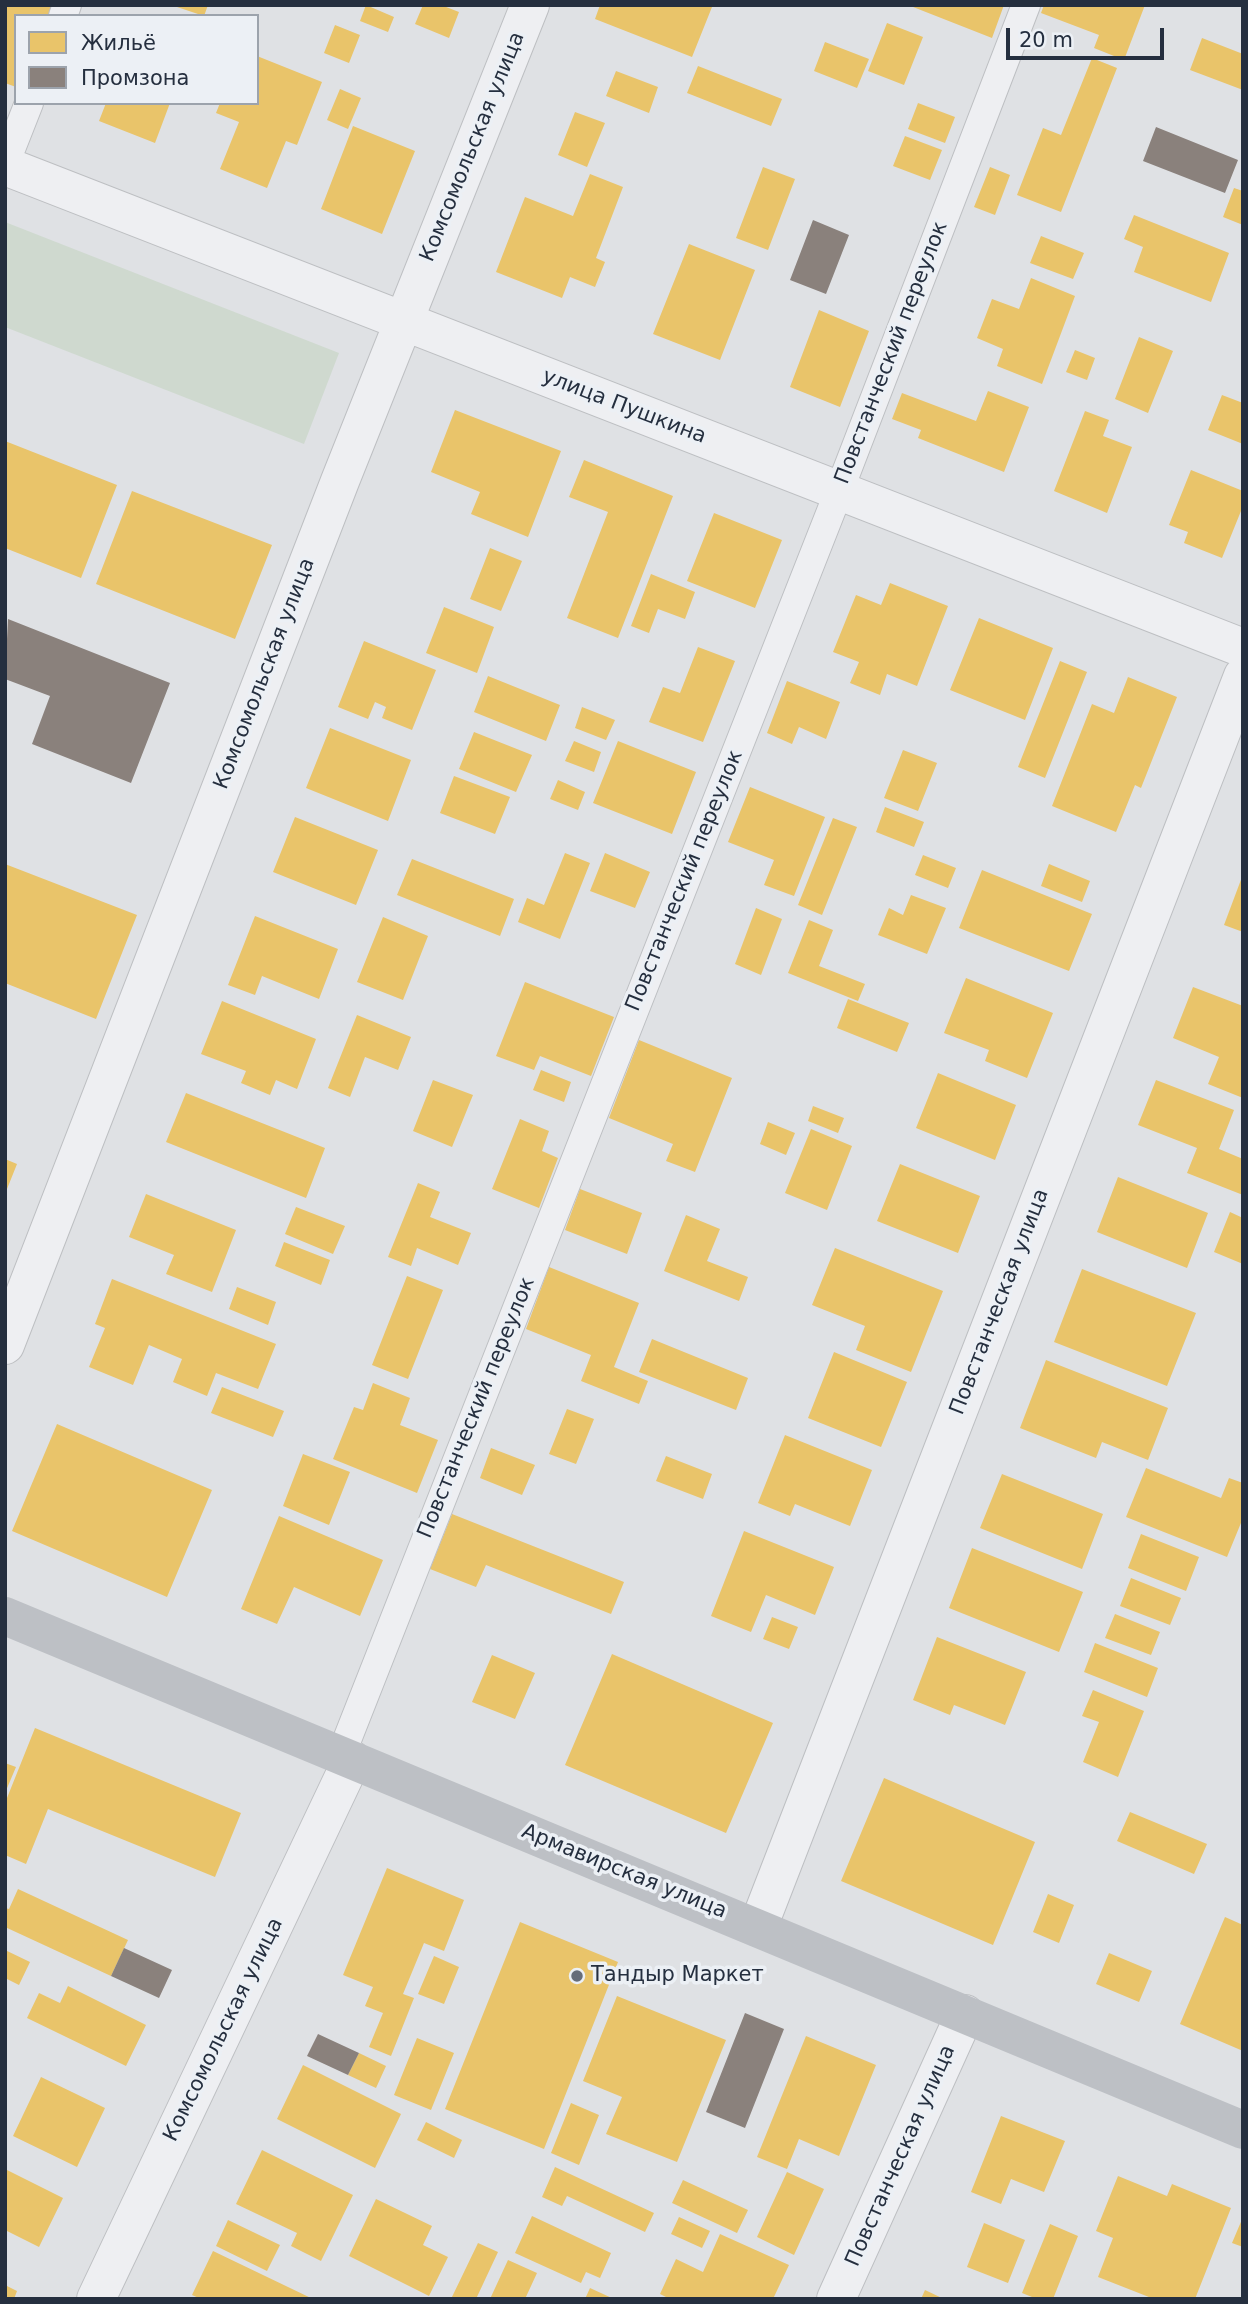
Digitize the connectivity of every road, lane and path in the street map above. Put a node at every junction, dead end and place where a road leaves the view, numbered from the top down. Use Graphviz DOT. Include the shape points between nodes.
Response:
graph roads {
  1 [pos="530,5"];
  2 [pos="1026,5"];
  3 [pos="28,105"];
  4 [pos="5,165"];
  5 [pos="403,321"];
  6 [pos="839,491"];
  7 [pos="1243,648"];
  8 [pos="1243,676"];
  9 [pos="5,1345"];
  10 [pos="5,1616"];
  11 [pos="346,1757"];
  12 [pos="758,1927"];
  13 [pos="965,2014"];
  14 [pos="1243,2130"];
  15 [pos="96,2299"];
  16 [pos="836,2299"];
  1 -- 5 [label="street, Комсомольская улица"];
  2 -- 6 [label="lane, Повстанческий переулок"];
  3 -- 4 [label="lane"];
  4 -- 5 [label="street, улица Пушкина"];
  5 -- 6 [label="street, улица Пушкина"];
  5 -- 9 [label="street, Комсомольская улица"];
  6 -- 7 [label="street, улица Пушкина"];
  6 -- 11 [label="lane, Повстанческий переулок"];
  8 -- 12 [label="street, Повстанческая улица"];
  10 -- 11 [label="street, Армавирская улица"];
  11 -- 12 [label="street, Армавирская улица"];
  11 -- 15 [label="street, Комсомольская улица"];
  12 -- 13 [label="street, Армавирская улица"];
  13 -- 14 [label="street, Армавирская улица"];
  13 -- 16 [label="street, Повстанческая улица"];
}
